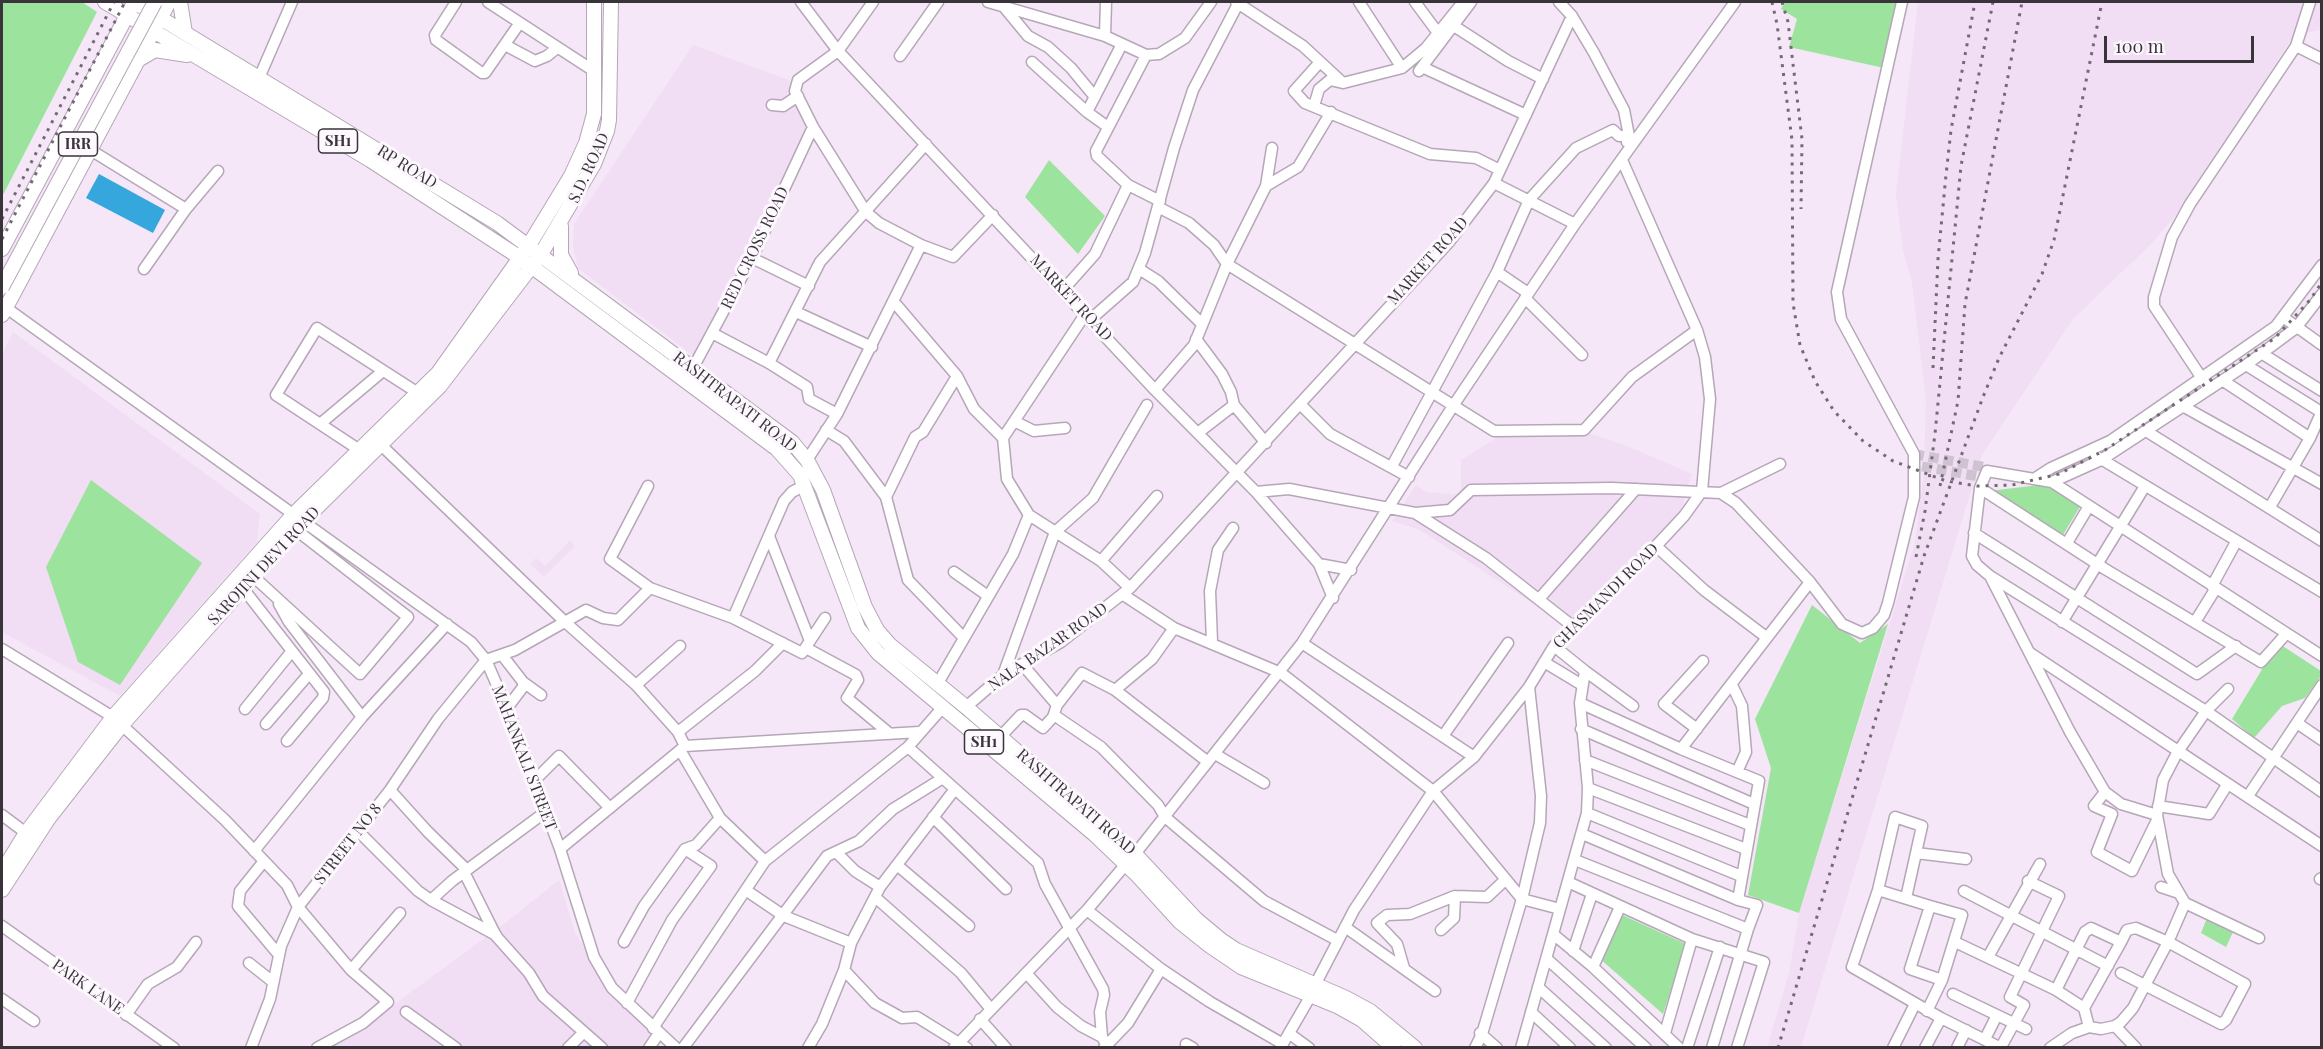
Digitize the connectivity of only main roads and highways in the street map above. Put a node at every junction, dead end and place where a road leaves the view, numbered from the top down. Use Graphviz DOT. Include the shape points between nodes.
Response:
graph roads {
  1 [pos="105,2"];
  2 [pos="134,2"];
  3 [pos="146,2"];
  4 [pos="155,2"];
  5 [pos="169,2"];
  6 [pos="180,2"];
  7 [pos="594,2"];
  8 [pos="611,2"];
  9 [pos="127,16"];
  10 [pos="160,18"];
  11 [pos="153,31"];
  12 [pos="185,33"];
  13 [pos="198,58"];
  14 [pos="136,62"];
  15 [pos="72,120"];
  16 [pos="97,134"];
  17 [pos="567,213"];
  18 [pos="546,217"];
  19 [pos="497,223"];
  20 [pos="487,237"];
  21 [pos="529,245"];
  22 [pos="2,249"];
  23 [pos="541,254"];
  24 [pos="519,257"];
  25 [pos="532,267"];
  26 [pos="2,269"];
  27 [pos="20,280"];
  28 [pos="576,280"];
  29 [pos="2,287"];
  30 [pos="495,290"];
  31 [pos="4,311"];
  32 [pos="297,522"];
  33 [pos="866,607"];
  34 [pos="851,613"];
  35 [pos="117,722"];
  36 [pos="1131,859"];
  37 [pos="2,872"];
  38 [pos="2,890"];
  39 [pos="1312,991"];
  40 [pos="1394,1047"];
  41 [pos="1415,1047"];
  1 -- 9 [label="main road, SH1"];
  2 -- 9 [label="main road, IRR"];
  2 -- 10 [label="main road, SH1"];
  3 -- 26 [label="main road, IRR"];
  4 -- 29 [label="main road, IRR, bridge"];
  5 -- 10 [label="main road, IRR"];
  6 -- 12 [label="main road"];
  7 -- 18 [label="main road, S.D. ROAD" via="594,114 586,144"];
  8 -- 17 [label="main road, S.D. ROAD" via="609,120 594,164"];
  9 -- 11 [label="main road, SH1"];
  9 -- 15 [label="main road, IRR"];
  10 -- 11 [label="main road, IRR"];
  10 -- 12 [label="main road, RP ROAD / SH1"];
  11 -- 13 [label="main road, RP ROAD / SH1"];
  11 -- 14 [label="main road, IRR"];
  12 -- 19 [label="main road, RP ROAD / SH1"];
  13 -- 14 [label="main road" via="155,50"];
  13 -- 20 [label="main road, RP ROAD / SH1" via="370,160"];
  14 -- 16 [label="main road, IRR"];
  15 -- 16 [label="main road"];
  15 -- 22 [label="main road, IRR"];
  16 -- 27 [label="main road, IRR"];
  17 -- 23 [label="main road, S.D. ROAD"];
  17 -- 28 [label="main road" via="559,241 567,268"];
  18 -- 19 [label="main road" via="528,230"];
  18 -- 21 [label="main road, S.D. ROAD"];
  19 -- 21 [label="main road, RP ROAD / SH1"];
  20 -- 24 [label="main road, RP ROAD / SH1"];
  20 -- 30 [label="main road" via="498,247 502,258"];
  21 -- 23 [label="main road, SH1"];
  21 -- 24 [label="main road, SAROJINI DEVI ROAD"];
  23 -- 25 [label="main road, SAROJINI DEVI ROAD"];
  23 -- 28 [label="main road, RASHTRAPATI ROAD / SH1"];
  24 -- 25 [label="main road, RASHTRAPATI ROAD / SH1"];
  24 -- 30 [label="main road, SAROJINI DEVI ROAD"];
  25 -- 32 [label="main road, SAROJINI DEVI ROAD" via="453,370"];
  25 -- 34 [label="main road, RASHTRAPATI ROAD / SH1" via="777,449 805,485"];
  26 -- 27 [label="main road"];
  27 -- 31 [label="main road, IRR"];
  28 -- 33 [label="main road, RASHTRAPATI ROAD / SH1" via="792,442 823,490"];
  30 -- 32 [label="main road, SAROJINI DEVI ROAD" via="438,373 358,449"];
  32 -- 35 [label="main road, SAROJINI DEVI ROAD"];
  32 -- 35 [label="main road, SAROJINI DEVI ROAD" via="254,577"];
  33 -- 34 [label="main road"];
  33 -- 36 [label="main road, RASHTRAPATI ROAD / SH1" via="877,630 891,645 966,706"];
  34 -- 36 [label="main road, RASHTRAPATI ROAD / SH1" via="878,653"];
  35 -- 37 [label="main road, SAROJINI DEVI ROAD" via="27,833"];
  35 -- 38 [label="main road, SAROJINI DEVI ROAD"];
  36 -- 39 [label="main road, RASHTRAPATI ROAD / SH1" via="1221,940 1258,967"];
  39 -- 40 [label="main road, RASHTRAPATI ROAD / SH1" via="1362,1020"];
  39 -- 41 [label="main road, RASHTRAPATI ROAD / SH1" via="1370,1011"];
}
